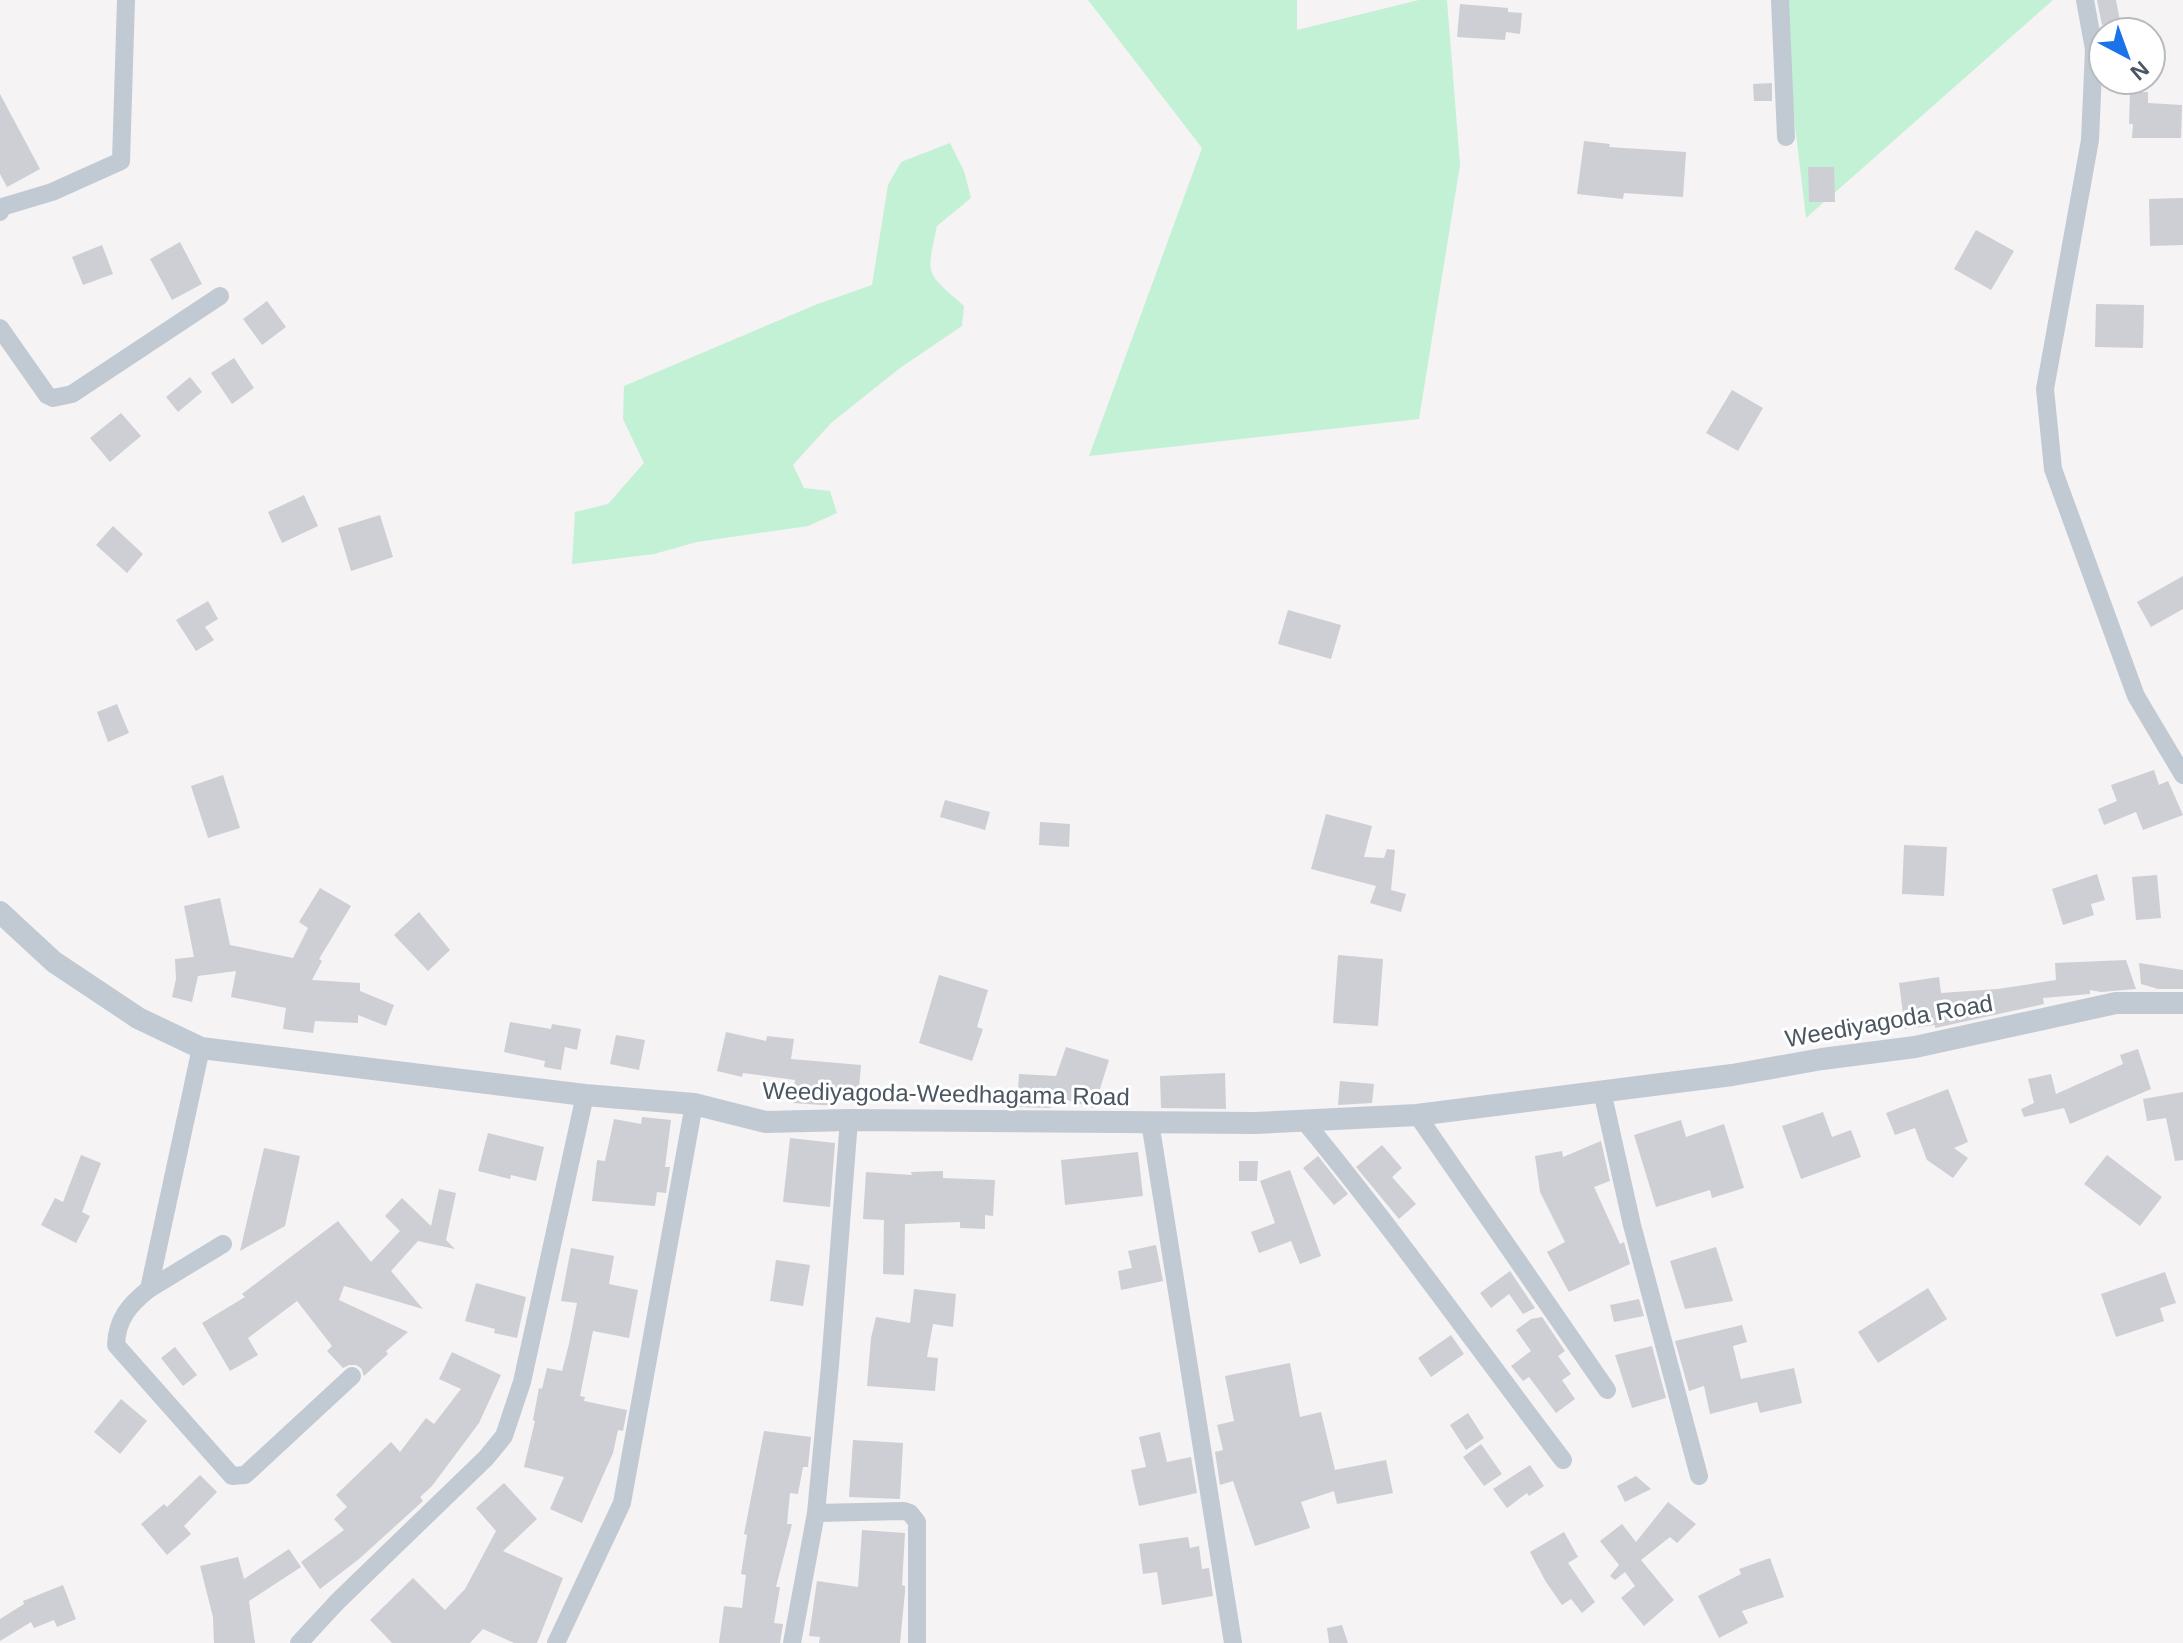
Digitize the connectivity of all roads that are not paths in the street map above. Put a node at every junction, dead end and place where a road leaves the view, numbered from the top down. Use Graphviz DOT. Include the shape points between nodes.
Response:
graph roads {
  1 [pos="126,0"];
  2 [pos="1780,0"];
  3 [pos="2085,0"];
  4 [pos="1786,137"];
  5 [pos="0,212"];
  6 [pos="220,296"];
  7 [pos="0,328"];
  8 [pos="2183,775"];
  9 [pos="0,912"];
  10 [pos="2183,1003"];
  11 [pos="201,1048"];
  12 [pos="1602,1091"];
  13 [pos="585,1095"];
  14 [pos="694,1104"];
  15 [pos="1417,1115"];
  16 [pos="849,1120"];
  17 [pos="1150,1122"];
  18 [pos="1305,1122"];
  19 [pos="223,1244"];
  20 [pos="149,1289"];
  21 [pos="352,1376"];
  22 [pos="1607,1390"];
  23 [pos="1563,1460"];
  24 [pos="1699,1476"];
  25 [pos="816,1513"];
  26 [pos="299,1643"];
  27 [pos="556,1643"];
  28 [pos="792,1643"];
  29 [pos="917,1643"];
  30 [pos="1233,1643"];
  1 -- 5 [label="street" via="121,161"];
  2 -- 4 [label="street"];
  3 -- 8 [label="street" via="2094,49 2090,140 2045,389 2053,469 2136,696"];
  6 -- 7 [label="street" via="72,394 58,397 47,395"];
  9 -- 11 [label="street, Weediyagoda-Weedhagama Road" via="54,962 138,1018"];
  10 -- 12 [label="street, Weediyagoda Road" via="2116,1003 1915,1047"];
  11 -- 13 [label="street, Weediyagoda-Weedhagama Road"];
  11 -- 20 [label="street"];
  12 -- 15 [label="street, Weediyagoda-Weedhagama Road"];
  12 -- 24 [label="street"];
  13 -- 14 [label="street, Weediyagoda-Weedhagama Road"];
  13 -- 26 [label="street" via="526,1364 504,1436"];
  14 -- 16 [label="street, Weediyagoda-Weedhagama Road" via="766,1122"];
  14 -- 27 [label="street" via="622,1503"];
  15 -- 18 [label="street, Weediyagoda-Weedhagama Road"];
  15 -- 22 [label="street"];
  16 -- 17 [label="street, Weediyagoda-Weedhagama Road"];
  16 -- 25 [label="street"];
  17 -- 18 [label="street, Weediyagoda-Weedhagama Road"];
  17 -- 30 [label="street"];
  18 -- 23 [label="street"];
  19 -- 20 [label="street"];
  20 -- 21 [label="street" via="120,1319 116,1345 232,1476 245,1475"];
  25 -- 28 [label="street"];
  25 -- 29 [label="street" via="904,1511 917,1522"];
}
